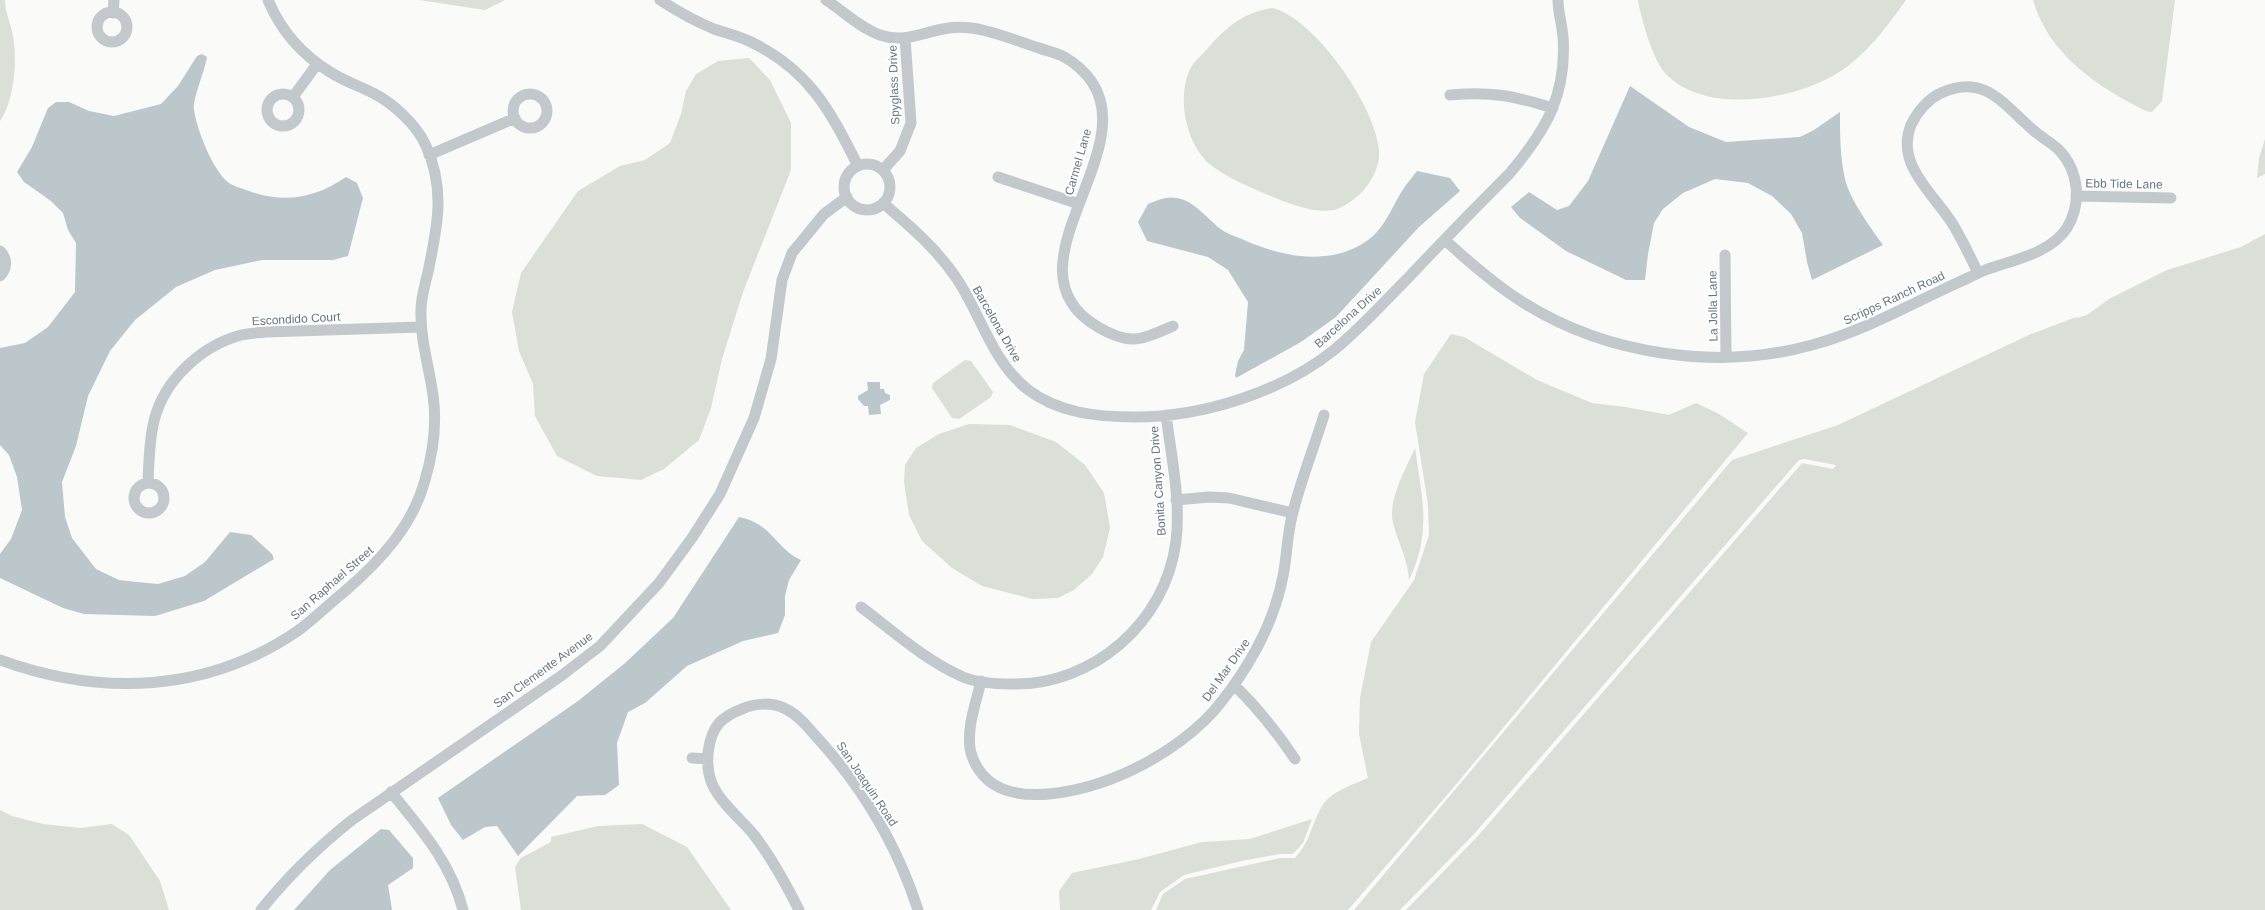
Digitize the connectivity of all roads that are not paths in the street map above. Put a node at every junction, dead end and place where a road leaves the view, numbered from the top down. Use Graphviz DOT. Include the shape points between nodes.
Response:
graph roads {
  1 [pos="114,0"];
  2 [pos="268,0"];
  3 [pos="660,0"];
  4 [pos="826,0"];
  5 [pos="1558,0"];
  6 [pos="113,13"];
  7 [pos="905,38"];
  8 [pos="317,64"];
  9 [pos="1450,95"];
  10 [pos="293,97"];
  11 [pos="1553,108"];
  12 [pos="514,118"];
  13 [pos="429,155"];
  14 [pos="858,166"];
  15 [pos="883,170"];
  16 [pos="998,177"];
  17 [pos="2076,196"];
  18 [pos="847,197"];
  19 [pos="2171,198"];
  20 [pos="883,203"];
  21 [pos="1079,204"];
  22 [pos="1445,240"];
  23 [pos="0,251"];
  24 [pos="1725,255"];
  25 [pos="1978,274"];
  26 [pos="0,276"];
  27 [pos="1173,326"];
  28 [pos="421,327"];
  29 [pos="1726,356"];
  30 [pos="1166,415"];
  31 [pos="1324,415"];
  32 [pos="148,482"];
  33 [pos="1176,500"];
  34 [pos="1292,513"];
  35 [pos="861,607"];
  36 [pos="0,660"];
  37 [pos="981,681"];
  38 [pos="1234,685"];
  39 [pos="692,758"];
  40 [pos="1295,758"];
  41 [pos="708,759"];
  42 [pos="391,792"];
  43 [pos="261,910"];
  44 [pos="463,910"];
  45 [pos="799,910"];
  46 [pos="918,910"];
  1 -- 6 [label="street"];
  2 -- 8 [label="street, San Raphael Street" via="281,28"];
  3 -- 14 [label="street" via="689,18 750,41 808,81 825,105"];
  4 -- 7 [label="street, Carmel Lane" via="862,26 880,35"];
  5 -- 11 [label="street, Barcelona Drive" via="1563,37 1562,65"];
  7 -- 15 [label="street, Spyglass Drive" via="910,123 900,151"];
  7 -- 21 [label="street, Carmel Lane" via="964,27 990,32 1066,58 1079,68 1092,82 1102,112 1101,137"];
  8 -- 10 [label="street"];
  8 -- 13 [label="street, San Raphael Street" via="390,103 420,135"];
  9 -- 11 [label="street" via="1476,93 1515,96"];
  11 -- 22 [label="street, Barcelona Drive" via="1528,152"];
  12 -- 13 [label="street"];
  13 -- 28 [label="street, San Raphael Street" via="438,193 439,217 421,305"];
  14 -- 15 [label="street" via="868,164"];
  14 -- 18 [label="street" via="844,184"];
  15 -- 20 [label="street" via="888,176 890,190"];
  16 -- 21 [label="street"];
  17 -- 19 [label="street, Ebb Tide Lane"];
  17 -- 25 [label="street, Scripps Ranch Road" via="2072,216 2058,238 2035,252"];
  17 -- 25 [label="street, Scripps Ranch Road" via="2076,180 2070,164 2059,150 2032,130 1998,97 1972,86 1959,87 1928,102 1915,116 1907,134 1906,149 1911,166 1953,224"];
  18 -- 20 [label="street" via="852,204 866,210"];
  18 -- 42 [label="street, San Clemente Avenue" via="824,214 792,253 782,280 771,359 754,418 720,494 659,583 600,646 561,676"];
  20 -- 30 [label="street, Barcelona Drive" via="936,250 958,280 994,350 1013,376 1027,388 1056,406 1084,413 1117,417"];
  21 -- 27 [label="street, Carmel Lane" via="1063,254 1064,285 1071,301 1096,326 1114,336 1131,340 1149,337"];
  22 -- 29 [label="street, Scripps Ranch Road" via="1506,291 1551,318 1588,334 1626,346 1659,352"];
  22 -- 30 [label="street, Barcelona Drive" via="1366,321 1333,351 1306,368 1276,385 1239,400 1206,409"];
  23 -- 26 [label="street" via="6,259 6,267"];
  24 -- 29 [label="street, La Jolla Lane"];
  25 -- 29 [label="street, Scripps Ranch Road" via="1884,319 1846,334 1803,347"];
  28 -- 32 [label="street, Escondido Court" via="266,332 242,335 221,342 182,370 159,405 154,421"];
  28 -- 36 [label="street, San Raphael Street" via="435,412 431,455 425,483 413,510 391,547 366,573 298,630 251,656 213,671 167,683 127,685 76,681 53,677"];
  30 -- 33 [label="street, Bonita Canyon Drive"];
  31 -- 34 [label="street, Del Mar Drive"];
  33 -- 34 [label="street" via="1209,496 1229,498"];
  33 -- 37 [label="street, Bonita Canyon Drive" via="1176,541 1171,566 1162,590 1131,636 1085,669 1054,680 1024,684 994,684"];
  34 -- 38 [label="street, Del Mar Drive" via="1283,577 1273,612 1263,640"];
  35 -- 37 [label="street, Bonita Canyon Drive" via="931,660 964,678"];
  37 -- 38 [label="street, Del Mar Drive" via="970,726 970,749 976,764 985,778 997,788 1012,794 1033,795 1089,787 1131,771 1182,739 1222,702"];
  38 -- 40 [label="street" via="1258,708"];
  39 -- 41 [label="street"];
  41 -- 45 [label="street, San Joaquin Road" via="711,782 719,796 771,859"];
  41 -- 46 [label="street, San Joaquin Road" via="709,746 719,724 731,714 748,706 768,704 785,709 802,720 838,761 882,828 898,856"];
  42 -- 43 [label="street, San Clemente Avenue" via="321,844"];
  42 -- 44 [label="street" via="439,852 452,878"];
}
